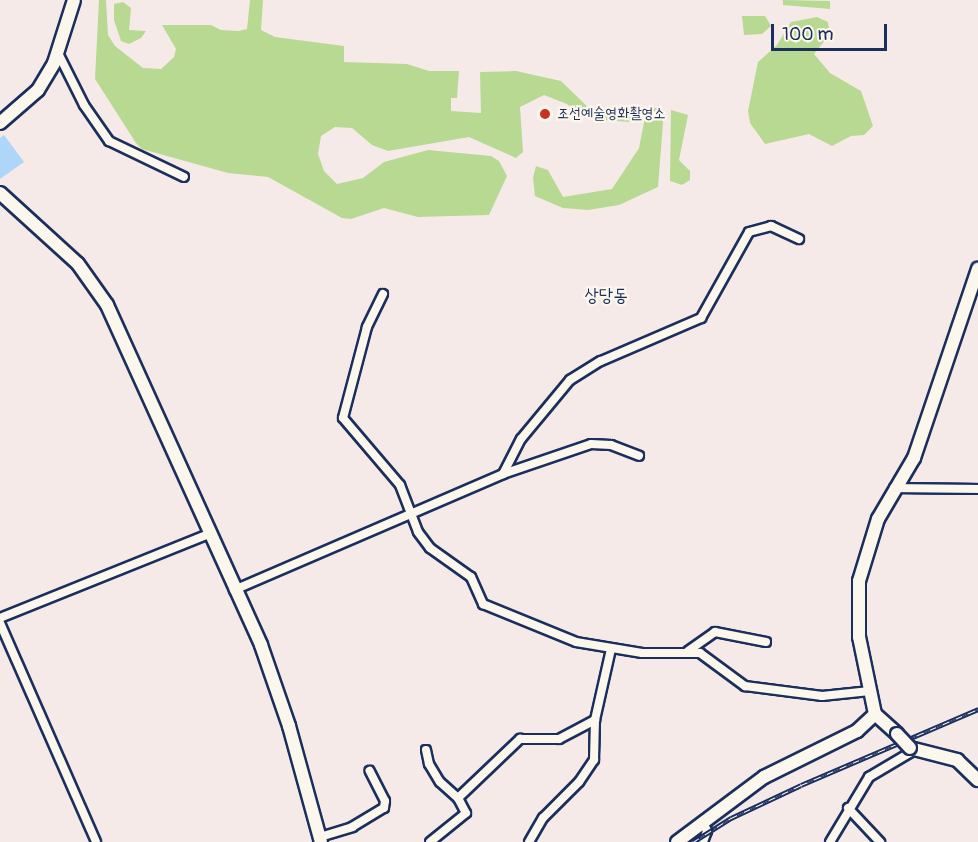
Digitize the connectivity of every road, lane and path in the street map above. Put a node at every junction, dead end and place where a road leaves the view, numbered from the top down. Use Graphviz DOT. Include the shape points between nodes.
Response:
graph roads {
  1 [pos="74,0"];
  2 [pos="58,53"];
  3 [pos="0,123"];
  4 [pos="184,177"];
  5 [pos="0,193"];
  6 [pos="799,239"];
  7 [pos="978,269"];
  8 [pos="383,294"];
  9 [pos="639,456"];
  10 [pos="503,474"];
  11 [pos="894,488"];
  12 [pos="978,489"];
  13 [pos="411,515"];
  14 [pos="208,534"];
  15 [pos="234,590"];
  16 [pos="0,618"];
  17 [pos="0,623"];
  18 [pos="766,642"];
  19 [pos="611,650"];
  20 [pos="688,651"];
  21 [pos="870,691"];
  22 [pos="875,714"];
  23 [pos="595,720"];
  24 [pos="426,750"];
  25 [pos="911,750"];
  26 [pos="370,771"];
  27 [pos="978,780"];
  28 [pos="458,798"];
  29 [pos="848,808"];
  30 [pos="703,821"];
  31 [pos="321,839"];
  32 [pos="96,842"];
  33 [pos="430,842"];
  34 [pos="529,842"];
  35 [pos="676,842"];
  36 [pos="703,842"];
  37 [pos="830,842"];
  38 [pos="880,842"];
  1 -- 2 [label="street"];
  2 -- 3 [label="street" via="38,90"];
  2 -- 4 [label="street" via="84,105 109,141"];
  5 -- 14 [label="street" via="78,264 107,304"];
  6 -- 10 [label="street" via="771,226 749,232 701,318 601,361 570,380 521,439"];
  7 -- 11 [label="street" via="914,458"];
  8 -- 13 [label="street" via="367,327 343,418 400,485"];
  9 -- 10 [label="street" via="611,445 591,444"];
  10 -- 13 [label="street"];
  11 -- 12 [label="street"];
  11 -- 21 [label="street" via="878,519 859,581 859,637"];
  13 -- 15 [label="street"];
  13 -- 19 [label="street" via="430,548 471,578 483,604 559,637"];
  14 -- 15 [label="street"];
  14 -- 16 [label="street"];
  15 -- 31 [label="street" via="275,682"];
  17 -- 32 [label="street"];
  18 -- 20 [label="street" via="715,632"];
  19 -- 20 [label="street"];
  19 -- 23 [label="street"];
  20 -- 21 [label="street" via="700,653 745,686 822,696"];
  21 -- 22 [label="street"];
  22 -- 25 [label="street, bridge"];
  22 -- 30 [label="street" via="857,731 764,777"];
  23 -- 28 [label="street" via="559,739 520,739"];
  23 -- 34 [label="street" via="597,746 590,768 543,818"];
  24 -- 28 [label="street" via="440,783"];
  25 -- 27 [label="street" via="957,760"];
  25 -- 29 [label="street" via="868,777"];
  26 -- 31 [label="street" via="386,801 384,808"];
  28 -- 33 [label="street" via="466,813"];
  29 -- 37 [label="street"];
  29 -- 38 [label="street"];
  30 -- 35 [label="street"];
  30 -- 36 [label="street" via="707,831"];
}
